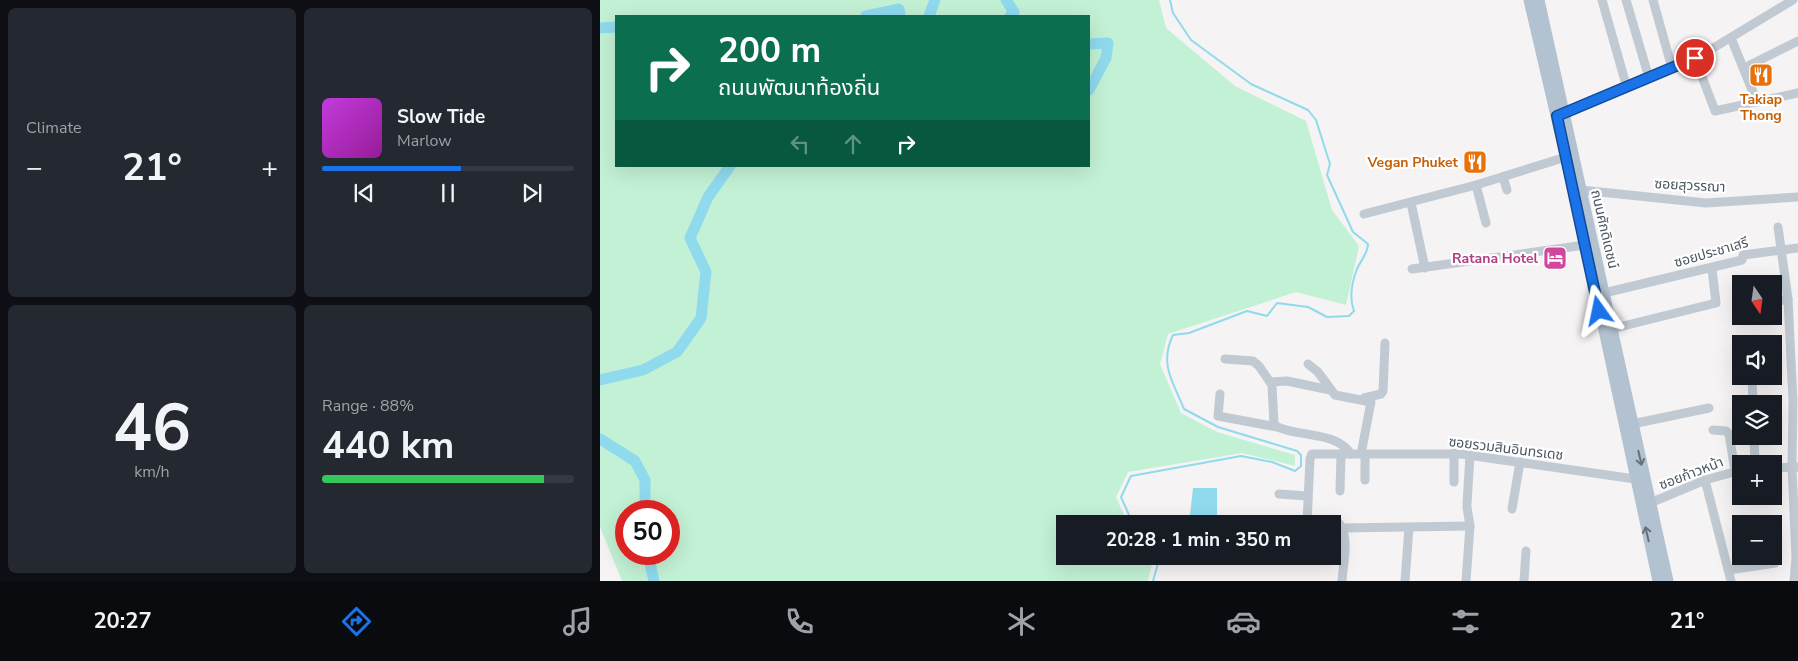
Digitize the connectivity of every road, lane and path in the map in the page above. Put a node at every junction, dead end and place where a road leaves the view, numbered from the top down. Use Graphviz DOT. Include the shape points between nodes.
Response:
graph roads {
  1 [pos="1529,0"];
  2 [pos="1539,0"];
  3 [pos="1602,0"];
  4 [pos="1626,0"];
  5 [pos="1653,0"];
  6 [pos="1793,0"];
  7 [pos="1731,38"];
  8 [pos="1798,41"];
  9 [pos="1695,58"];
  10 [pos="1672,68"];
  11 [pos="1744,68"];
  12 [pos="1649,78"];
  13 [pos="1628,88"];
  14 [pos="1798,93"];
  15 [pos="1757,102"];
  16 [pos="1561,116"];
  17 [pos="1566,157"];
  18 [pos="1504,177"];
  19 [pos="1476,185"];
  20 [pos="1507,190"];
  21 [pos="1581,190"];
  22 [pos="1798,197"];
  23 [pos="1411,203"];
  24 [pos="1364,214"];
  25 [pos="1582,215"];
  26 [pos="1486,223"];
  27 [pos="1778,227"];
  28 [pos="1585,245"];
  29 [pos="1798,248"];
  30 [pos="1782,251"];
  31 [pos="1425,268"];
  32 [pos="1412,269"];
  33 [pos="1712,269"];
  34 [pos="1604,293"];
  35 [pos="1788,299"];
  36 [pos="1782,300"];
  37 [pos="1611,329"];
  38 [pos="1385,343"];
  39 [pos="1225,359"];
  40 [pos="1308,364"];
  41 [pos="1270,382"];
  42 [pos="1330,390"];
  43 [pos="1220,394"];
  44 [pos="1362,399"];
  45 [pos="1709,408"];
  46 [pos="1632,424"];
  47 [pos="1277,426"];
  48 [pos="1713,430"];
  49 [pos="1341,454"];
  50 [pos="1351,454"];
  51 [pos="1363,454"];
  52 [pos="1454,454"];
  53 [pos="1470,455"];
  54 [pos="1734,455"];
  55 [pos="1520,462"];
  56 [pos="1795,467"];
  57 [pos="1782,468"];
  58 [pos="1732,472"];
  59 [pos="1635,479"];
  60 [pos="1365,480"];
  61 [pos="1704,480"];
  62 [pos="1454,482"];
  63 [pos="1340,490"];
  64 [pos="1279,494"];
  65 [pos="1308,500"];
  66 [pos="1650,503"];
  67 [pos="1512,510"];
  68 [pos="1307,515"];
  69 [pos="1796,515"];
  70 [pos="1470,526"];
  71 [pos="1409,527"];
  72 [pos="1342,528"];
  73 [pos="1526,551"];
  74 [pos="1797,558"];
  75 [pos="1762,565"];
  76 [pos="1728,570"];
  77 [pos="1342,581"];
  78 [pos="1405,581"];
  79 [pos="1466,581"];
  80 [pos="1524,581"];
  81 [pos="1658,581"];
  82 [pos="1668,581"];
  83 [pos="1731,581"];
  84 [pos="1794,581"];
  1 -- 16 [label="main road, ถนนศักดิเดชน์"];
  2 -- 16 [label="main road, ถนนศักดิเดชน์"];
  3 -- 13 [label="street"];
  4 -- 12 [label="street"];
  5 -- 10 [label="street"];
  6 -- 7 [label="street"];
  7 -- 9 [label="street"];
  7 -- 11 [label="street"];
  8 -- 11 [label="street"];
  9 -- 10 [label="street"];
  9 -- 15 [label="street" via="1715,111"];
  10 -- 12 [label="street"];
  11 -- 15 [label="street"];
  12 -- 13 [label="street"];
  13 -- 16 [label="street"];
  14 -- 15 [label="street"];
  16 -- 17 [label="main road, ถนนศักดิเดชน์"];
  16 -- 21 [label="main road, ถนนศักดิเดชน์"];
  17 -- 18 [label="street"];
  17 -- 25 [label="main road, ถนนศักดิเดชน์"];
  18 -- 19 [label="street"];
  18 -- 20 [label="street"];
  19 -- 23 [label="street"];
  19 -- 26 [label="street"];
  21 -- 22 [label="street, ซอยสุวรรณา" via="1706,203"];
  21 -- 25 [label="main road, ถนนศักดิเดชน์"];
  23 -- 24 [label="street"];
  23 -- 31 [label="street"];
  25 -- 28 [label="main road, ถนนศักดิเดชน์"];
  25 -- 34 [label="main road, ถนนศักดิเดชน์"];
  27 -- 30 [label="street"];
  28 -- 31 [label="street"];
  28 -- 59 [label="main road, ถนนศักดิเดชน์"];
  29 -- 30 [label="street, ซอยประชาเสรี"];
  30 -- 33 [label="street, ซอยประชาเสรี" via="1744,255 1742,260"];
  30 -- 35 [label="street"];
  31 -- 32 [label="street"];
  33 -- 34 [label="street, ซอยประชาเสรี"];
  33 -- 37 [label="street" via="1716,304"];
  34 -- 37 [label="main road, ถนนศักดิเดชน์"];
  35 -- 36 [label="street"];
  35 -- 56 [label="street"];
  37 -- 46 [label="main road, ถนนศักดิเดชน์"];
  38 -- 44 [label="street" via="1382,394"];
  39 -- 41 [label="street" via="1253,361"];
  40 -- 42 [label="street"];
  41 -- 42 [label="street" via="1287,381"];
  41 -- 47 [label="street" via="1273,422"];
  42 -- 44 [label="street" via="1335,395"];
  43 -- 47 [label="street" via="1218,416"];
  44 -- 51 [label="street" via="1369,400 1371,404"];
  45 -- 46 [label="street"];
  46 -- 66 [label="main road, ถนนศักดิเดชน์, one-way"];
  47 -- 50 [label="street" via="1290,432 1320,436 1338,443"];
  48 -- 54 [label="street" via="1729,434"];
  49 -- 50 [label="street, ซอยรวมสินอินทรเดช"];
  49 -- 63 [label="street"];
  49 -- 65 [label="street, ซอยรวมสินอินทรเดช" via="1312,454"];
  50 -- 51 [label="street, ซอยรวมสินอินทรเดช"];
  51 -- 52 [label="street, ซอยรวมสินอินทรเดช"];
  51 -- 60 [label="street"];
  52 -- 53 [label="street, ซอยรวมสินอินทรเดช"];
  52 -- 62 [label="street"];
  53 -- 55 [label="street, ซอยรวมสินอินทรเดช"];
  53 -- 70 [label="street" via="1467,506"];
  55 -- 59 [label="street, ซอยรวมสินอินทรเดช"];
  55 -- 67 [label="street"];
  56 -- 57 [label="street"];
  56 -- 69 [label="street"];
  58 -- 61 [label="street, ซอยก้าวหน้า"];
  81 -- 59 [label="main road, ถนนศักดิเดชน์, one-way"];
  61 -- 66 [label="street, ซอยก้าวหน้า"];
  61 -- 76 [label="street"];
  64 -- 65 [label="street" via="1299,494 1307,496"];
  65 -- 68 [label="street"];
  66 -- 82 [label="main road, ถนนศักดิเดชน์"];
  69 -- 74 [label="street"];
  70 -- 71 [label="street"];
  70 -- 79 [label="street"];
  71 -- 72 [label="street"];
  71 -- 78 [label="street"];
  72 -- 77 [label="street" via="1345,538"];
  73 -- 80 [label="street"];
  74 -- 84 [label="street"];
  75 -- 76 [label="street"];
  76 -- 83 [label="street"];
}
